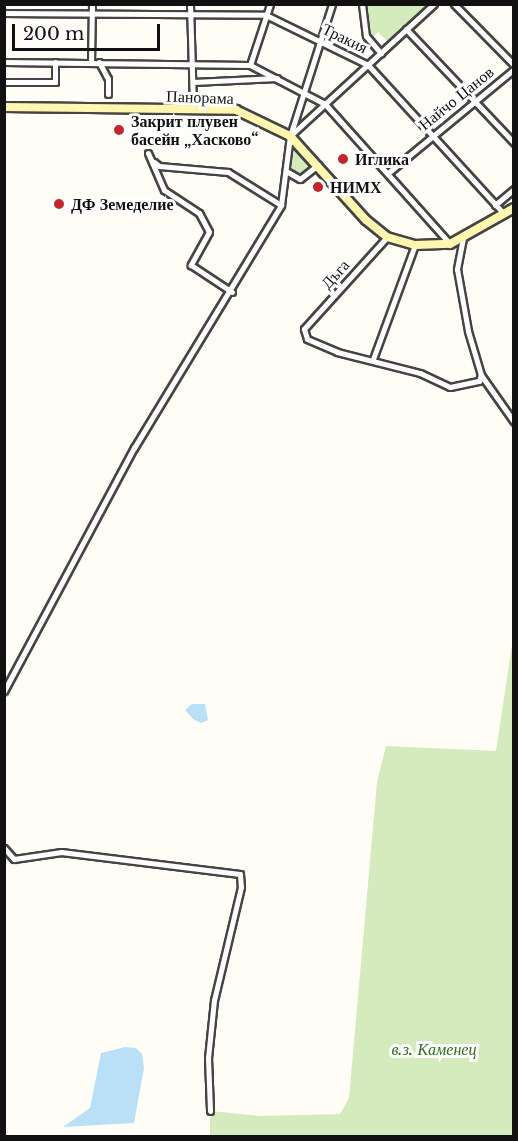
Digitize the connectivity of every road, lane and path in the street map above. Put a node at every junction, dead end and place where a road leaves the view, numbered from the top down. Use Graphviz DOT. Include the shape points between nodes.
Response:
graph roads {
  1 [pos="92,4"];
  2 [pos="190,4"];
  3 [pos="270,4"];
  4 [pos="332,4"];
  5 [pos="362,4"];
  6 [pos="434,4"];
  7 [pos="454,4"];
  8 [pos="4,13"];
  9 [pos="92,14"];
  10 [pos="266,15"];
  11 [pos="191,16"];
  12 [pos="406,29"];
  13 [pos="321,41"];
  14 [pos="381,53"];
  15 [pos="4,62"];
  16 [pos="55,62"];
  17 [pos="92,62"];
  18 [pos="99,62"];
  19 [pos="191,64"];
  20 [pos="250,64"];
  21 [pos="368,65"];
  22 [pos="513,67"];
  23 [pos="277,78"];
  24 [pos="4,82"];
  25 [pos="193,82"];
  26 [pos="306,92"];
  27 [pos="108,94"];
  28 [pos="474,100"];
  29 [pos="325,104"];
  30 [pos="4,107"];
  31 [pos="193,108"];
  32 [pos="433,134"];
  33 [pos="290,136"];
  34 [pos="512,139"];
  35 [pos="148,153"];
  36 [pos="153,162"];
  37 [pos="318,165"];
  38 [pos="286,171"];
  39 [pos="388,173"];
  40 [pos="513,189"];
  41 [pos="281,205"];
  42 [pos="495,205"];
  43 [pos="513,208"];
  44 [pos="504,214"];
  45 [pos="387,237"];
  46 [pos="463,238"];
  47 [pos="450,244"];
  48 [pos="416,245"];
  49 [pos="232,292"];
  50 [pos="373,359"];
  51 [pos="481,375"];
  52 [pos="513,422"];
  53 [pos="4,691"];
  54 [pos="4,848"];
  55 [pos="210,1111"];
  1 -- 9 [label="street"];
  2 -- 11 [label="street"];
  3 -- 10 [label="street"];
  4 -- 13 [label="street"];
  5 -- 14 [label="street" via="366,36"];
  6 -- 12 [label="street"];
  7 -- 22 [label="street"];
  8 -- 9 [label="street, Тракия"];
  9 -- 11 [label="street, Тракия"];
  9 -- 17 [label="street"];
  10 -- 11 [label="street, Тракия"];
  10 -- 13 [label="street, Тракия"];
  10 -- 20 [label="street"];
  11 -- 19 [label="street"];
  12 -- 14 [label="street"];
  12 -- 28 [label="street"];
  13 -- 21 [label="street, Тракия"];
  13 -- 26 [label="street"];
  14 -- 21 [label="street"];
  15 -- 16 [label="street"];
  16 -- 17 [label="street"];
  16 -- 24 [label="street" via="55,82"];
  17 -- 18 [label="street"];
  18 -- 19 [label="street"];
  18 -- 27 [label="street" via="108,79"];
  19 -- 20 [label="street"];
  19 -- 25 [label="street"];
  20 -- 23 [label="street"];
  21 -- 29 [label="street"];
  21 -- 32 [label="street, Тракия"];
  22 -- 28 [label="street, Найчо Цанов"];
  23 -- 25 [label="street"];
  23 -- 26 [label="street"];
  25 -- 31 [label="street"];
  26 -- 29 [label="street"];
  26 -- 33 [label="street"];
  28 -- 32 [label="street, Найчо Цанов"];
  28 -- 34 [label="street"];
  29 -- 33 [label="street"];
  29 -- 39 [label="street"];
  30 -- 31 [label="street, Панорама"];
  31 -- 33 [label="street, Панорама" via="236,110"];
  32 -- 39 [label="street, Найчо Цанов"];
  32 -- 42 [label="street, Тракия"];
  33 -- 37 [label="street, Панорама"];
  33 -- 38 [label="street"];
  35 -- 36 [label="street"];
  36 -- 41 [label="street" via="159,166 228,172"];
  36 -- 49 [label="street" via="164,190 199,213 209,232 191,265"];
  37 -- 38 [label="street" via="300,179"];
  37 -- 45 [label="street, Панорама" via="366,220"];
  38 -- 41 [label="street"];
  39 -- 47 [label="street"];
  40 -- 42 [label="street"];
  41 -- 49 [label="street"];
  42 -- 44 [label="street, Тракия"];
  43 -- 44 [label="street, Панорама"];
  44 -- 46 [label="street, Панорама"];
  45 -- 48 [label="street, Панорама"];
  45 -- 50 [label="street, Дъга" via="304,329 307,339 337,352"];
  46 -- 47 [label="street, Панорама"];
  46 -- 51 [label="street" via="458,262 459,287"];
  47 -- 48 [label="street, Панорама"];
  48 -- 50 [label="street"];
  49 -- 53 [label="street" via="134,448"];
  50 -- 51 [label="street" via="454,388 479,381"];
  51 -- 52 [label="street"];
  54 -- 55 [label="street" via="14,859 62,852 240,874 242,887 214,1000 208,1058"];
}
